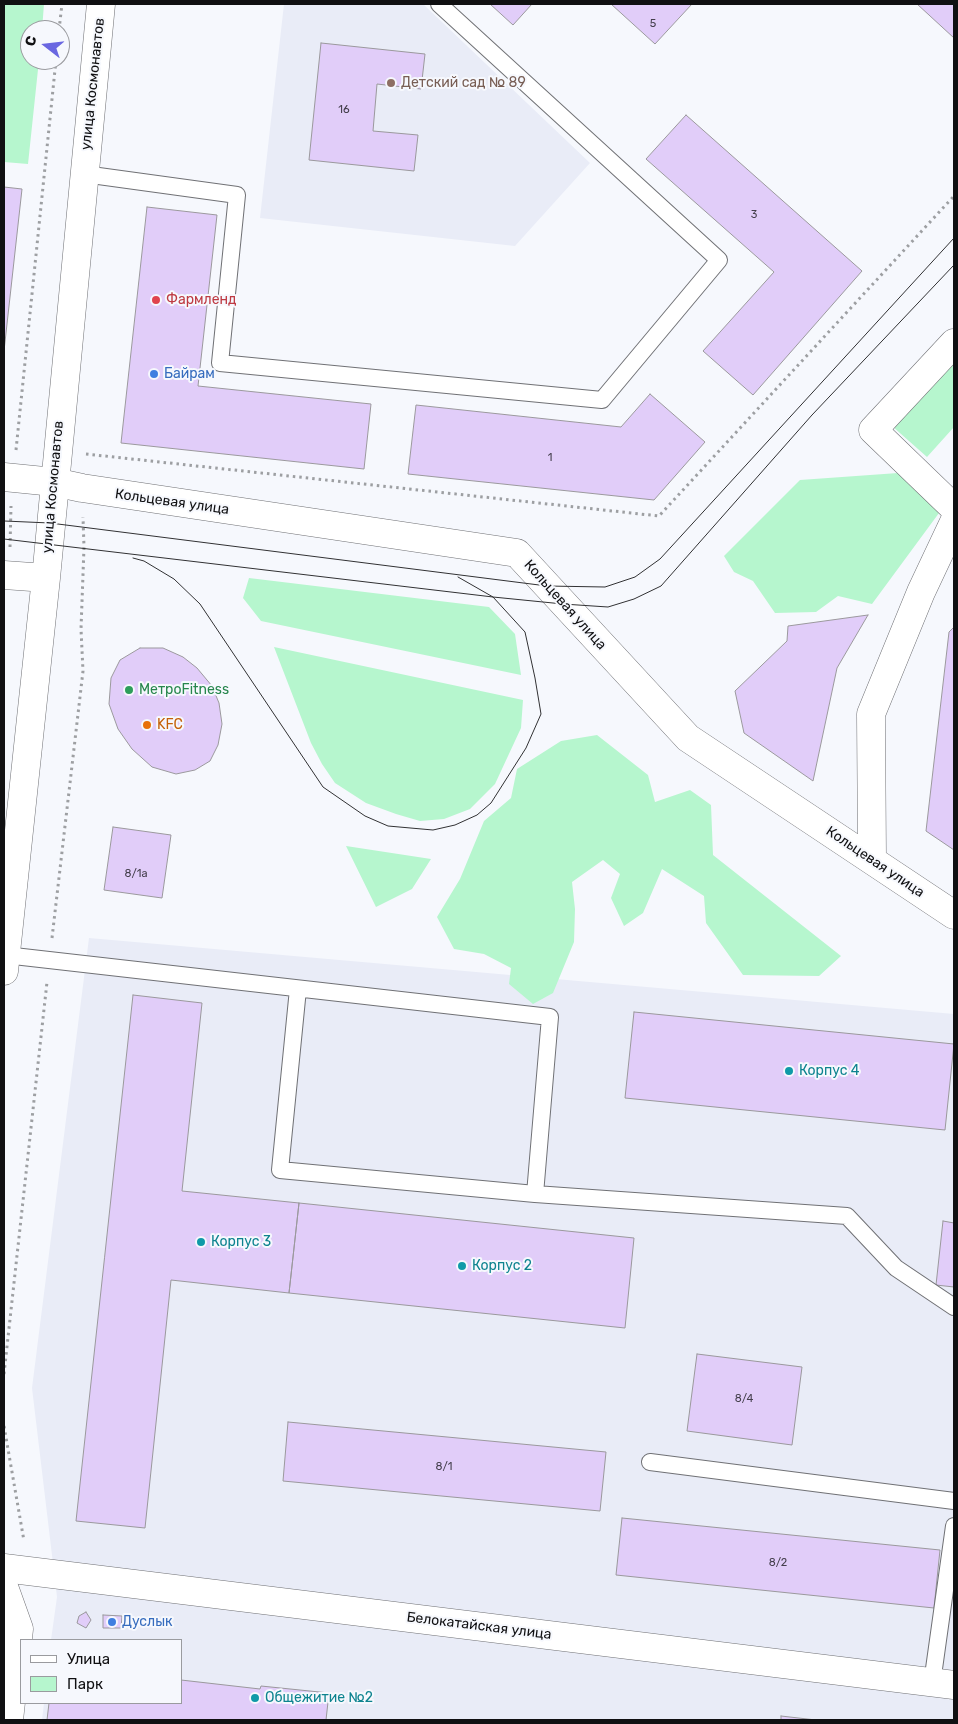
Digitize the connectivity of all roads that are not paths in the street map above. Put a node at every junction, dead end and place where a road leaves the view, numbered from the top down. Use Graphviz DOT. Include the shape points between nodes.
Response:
graph roads {
  1 [pos="100,4"];
  2 [pos="439,4"];
  3 [pos="84,174"];
  4 [pos="954,342"];
  5 [pos="8,477"];
  6 [pos="54,482"];
  7 [pos="954,508"];
  8 [pos="954,522"];
  9 [pos="5,575"];
  10 [pos="46,578"];
  11 [pos="12,816"];
  12 [pos="872,859"];
  13 [pos="954,915"];
  14 [pos="4,963"];
  15 [pos="298,988"];
  16 [pos="534,1194"];
  17 [pos="954,1307"];
  18 [pos="650,1462"];
  19 [pos="954,1501"];
  20 [pos="954,1526"];
  21 [pos="15,1569"];
  22 [pos="4,1587"];
  23 [pos="943,1684"];
  24 [pos="9,1720"];
  1 -- 3 [label="street, улица Космонавтов"];
  2 -- 3 [label="lane" via="719,260 602,400 220,363 236,195"];
  3 -- 6 [label="street, улица Космонавтов"];
  4 -- 7 [label="street" via="873,430"];
  5 -- 6 [label="street, Кольцевая улица"];
  6 -- 10 [label="street, улица Космонавтов"];
  6 -- 12 [label="street, Кольцевая улица" via="517,553 688,738"];
  8 -- 12 [label="street" via="920,592 871,714"];
  9 -- 10 [label="street"];
  10 -- 11 [label="street, улица Космонавтов"];
  11 -- 14 [label="street, улица Космонавтов"];
  12 -- 13 [label="street, Кольцевая улица"];
  14 -- 15 [label="lane" via="49,960"];
  15 -- 16 [label="lane" via="550,1017"];
  15 -- 16 [label="lane" via="280,1170"];
  16 -- 17 [label="lane" via="847,1216 896,1268"];
  18 -- 19 [label="lane"];
  20 -- 23 [label="lane"];
  21 -- 23 [label="street, Белокатайская улица"];
  22 -- 24 [label="street" via="19,1629"];
}
